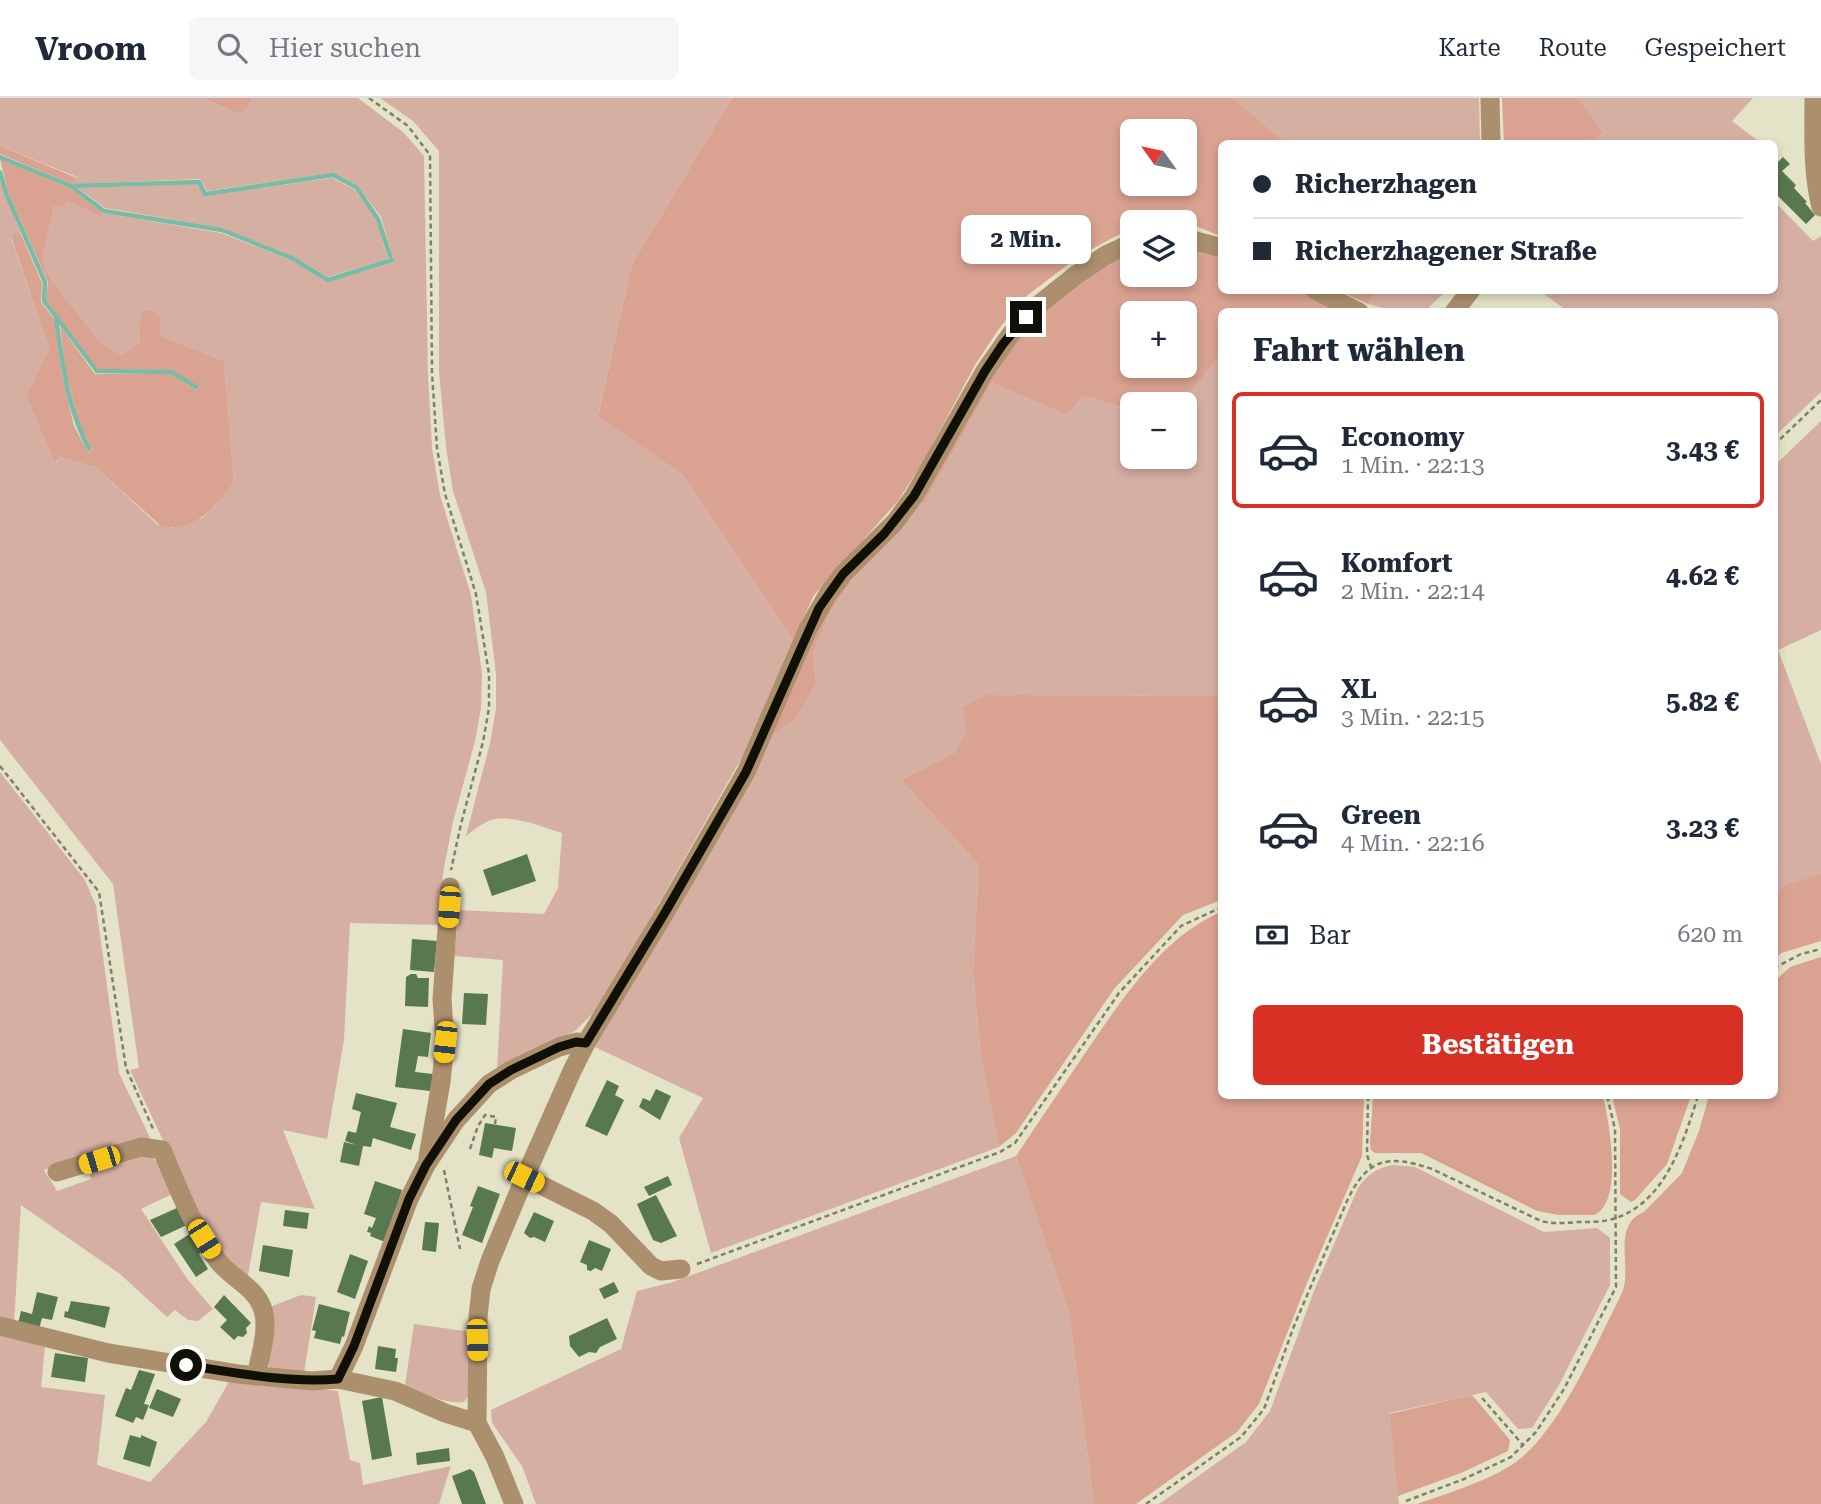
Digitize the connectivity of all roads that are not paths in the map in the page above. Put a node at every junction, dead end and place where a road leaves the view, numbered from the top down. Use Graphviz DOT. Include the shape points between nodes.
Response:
graph roads {
  1 [pos="1490,98"];
  2 [pos="1814,98"];
  3 [pos="1491,140"];
  4 [pos="1821,207"];
  5 [pos="1197,241"];
  6 [pos="1218,247"];
  7 [pos="1120,249"];
  8 [pos="1323,294"];
  9 [pos="1468,294"];
  10 [pos="1351,308"];
  11 [pos="1457,308"];
  12 [pos="450,887"];
  13 [pos="586,1043"];
  14 [pos="426,1165"];
  15 [pos="57,1172"];
  16 [pos="524,1177"];
  17 [pos="681,1269"];
  18 [pos="7,1329"];
  19 [pos="256,1376"];
  20 [pos="338,1379"];
  21 [pos="477,1423"];
  22 [pos="514,1504"];
  1 -- 3 [label="street"];
  2 -- 4 [label="street" via="1814,163"];
  5 -- 6 [label="street"];
  7 -- 13 [label="street" via="1076,275 1011,334 914,496 828,594 808,629 746,772"];
  8 -- 10 [label="street"];
  9 -- 11 [label="street"];
  12 -- 14 [label="street" via="442,999 445,1042"];
  13 -- 14 [label="street" via="559,1047 489,1084 456,1120"];
  13 -- 16 [label="street"];
  14 -- 20 [label="street" via="402,1213"];
  15 -- 19 [label="street" via="141,1147 162,1150 181,1197 219,1262 262,1307 264,1328"];
  16 -- 17 [label="street" via="593,1210 651,1266 661,1271"];
  16 -- 21 [label="street" via="481,1289"];
  18 -- 19 [label="street" via="108,1353"];
  19 -- 20 [label="street"];
  20 -- 21 [label="street" via="395,1391"];
  21 -- 22 [label="street"];
}
